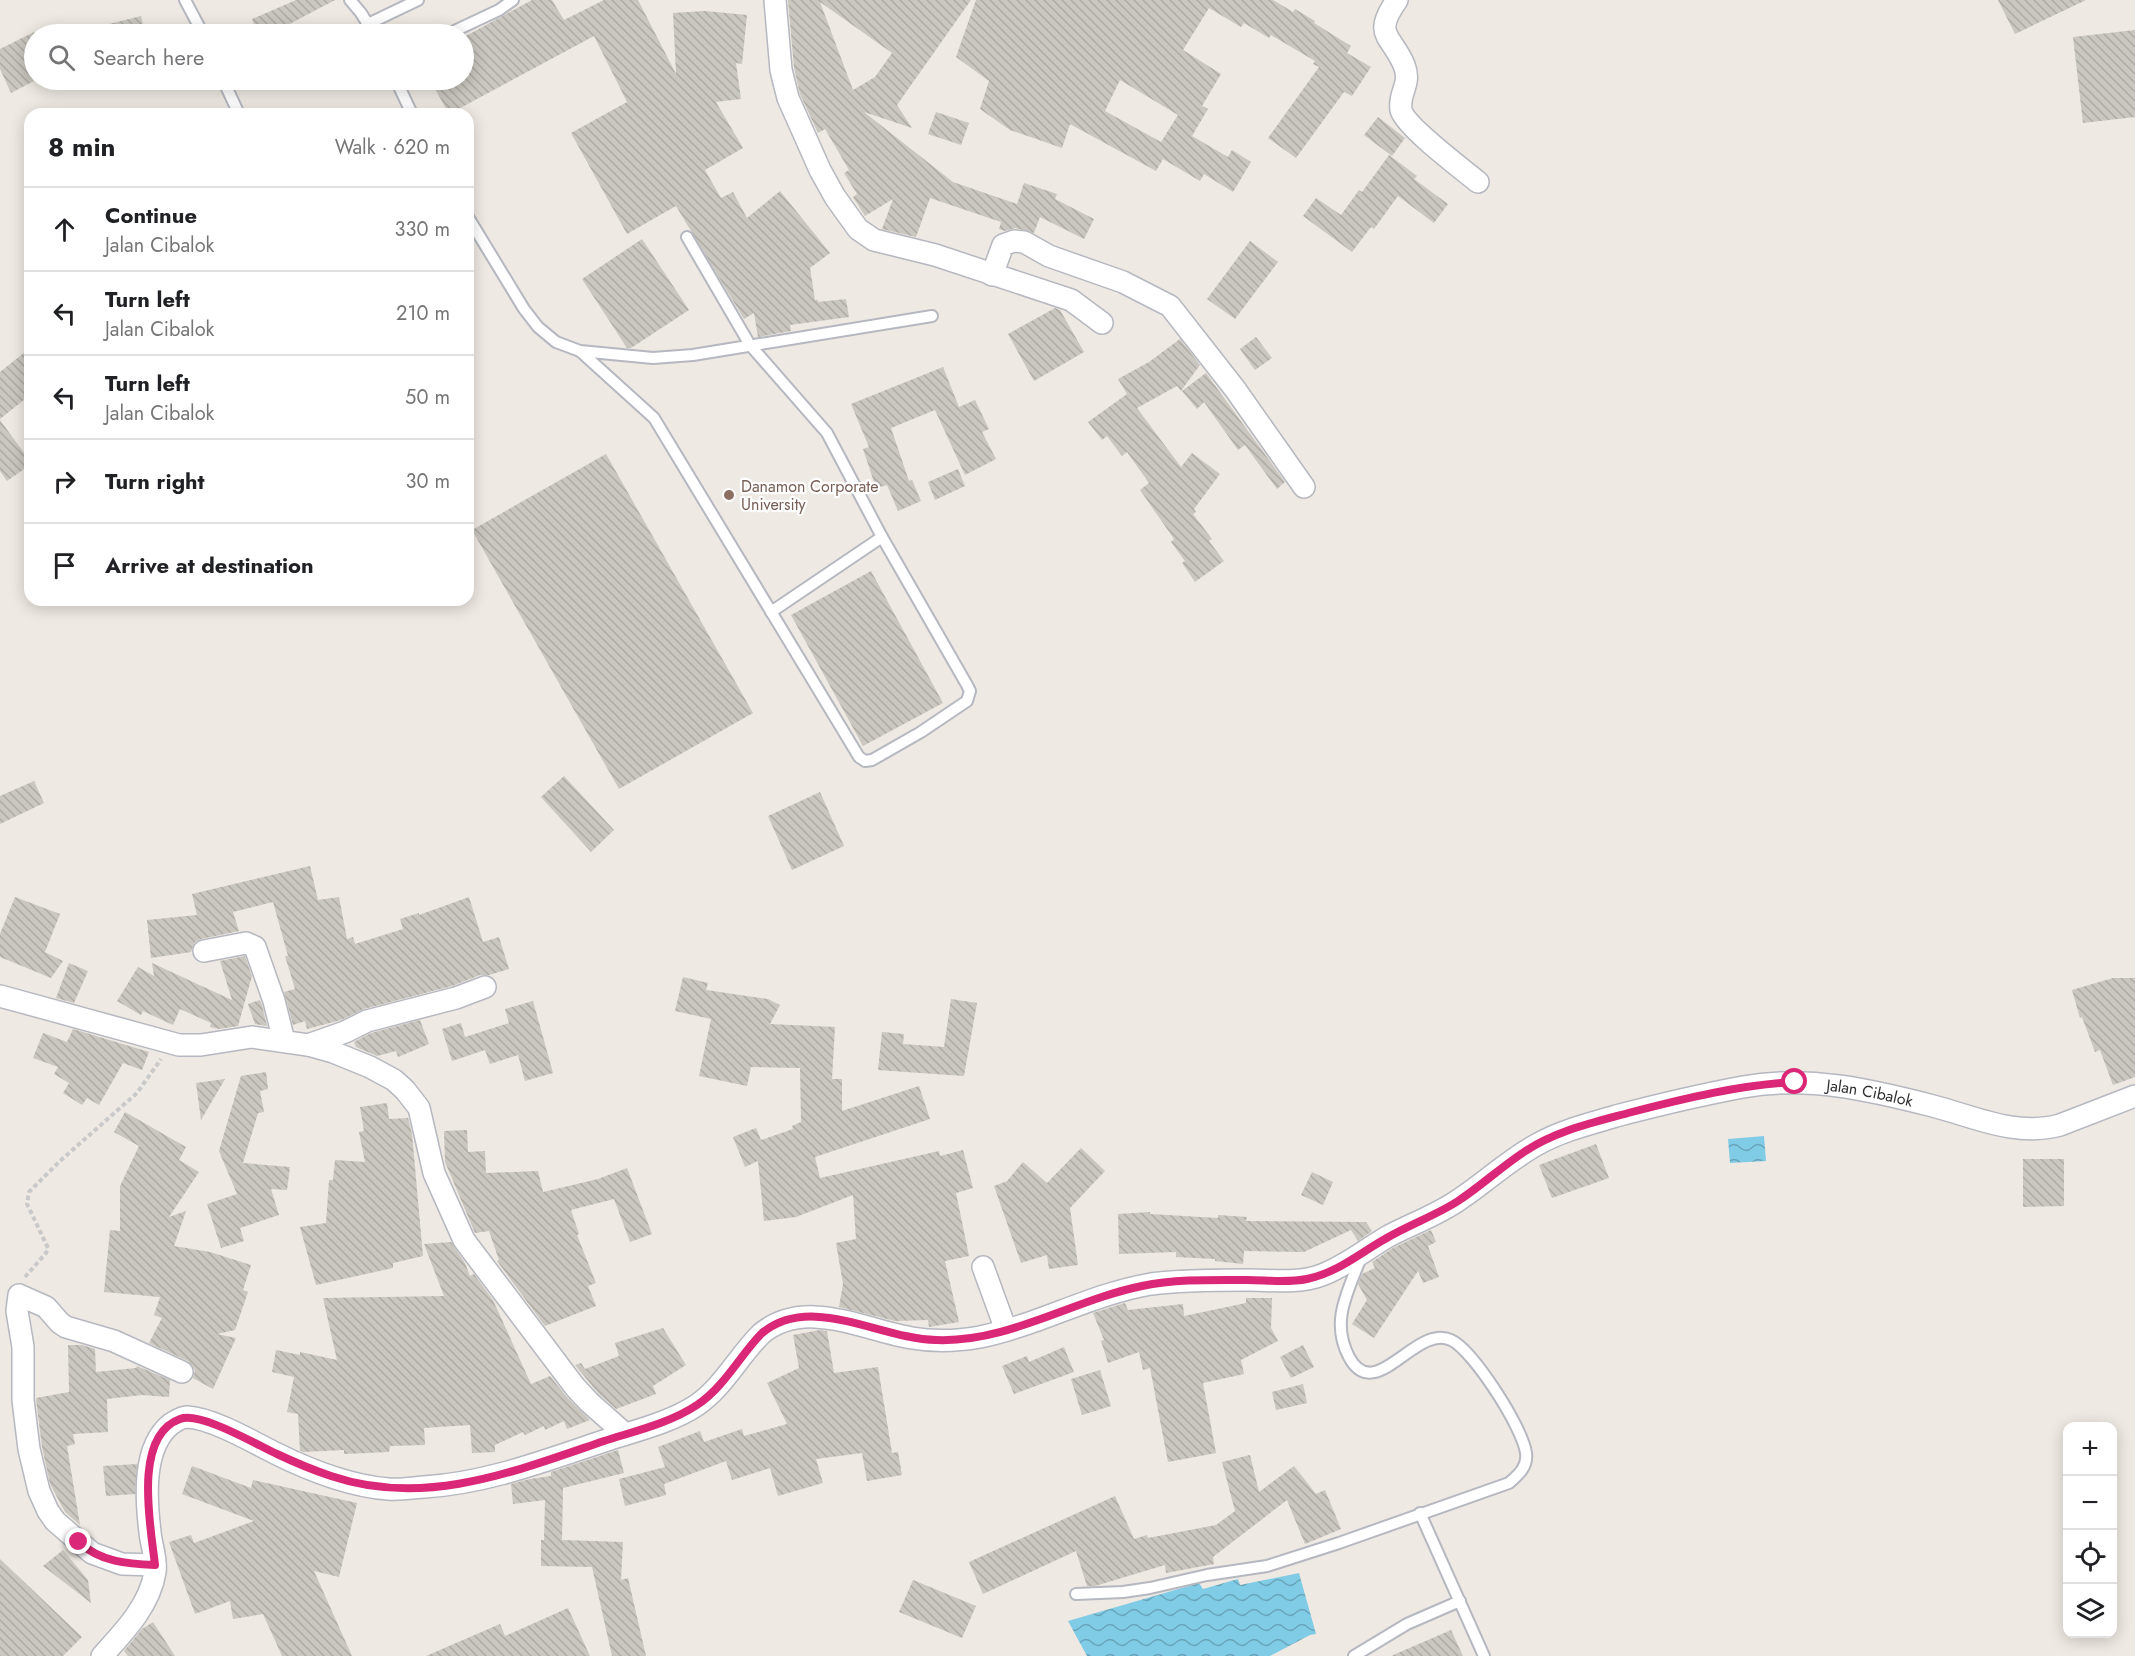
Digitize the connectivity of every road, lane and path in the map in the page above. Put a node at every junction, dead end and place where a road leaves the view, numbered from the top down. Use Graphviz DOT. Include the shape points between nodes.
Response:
graph roads {
  1 [pos="185,0"];
  2 [pos="350,0"];
  3 [pos="418,0"];
  4 [pos="513,0"];
  5 [pos="775,0"];
  6 [pos="1397,0"];
  7 [pos="198,24"];
  8 [pos="368,24"];
  9 [pos="470,24"];
  10 [pos="228,90"];
  11 [pos="401,90"];
  12 [pos="236,108"];
  13 [pos="409,108"];
  14 [pos="1478,182"];
  15 [pos="474,227"];
  16 [pos="687,237"];
  17 [pos="992,275"];
  18 [pos="932,316"];
  19 [pos="1102,323"];
  20 [pos="750,345"];
  21 [pos="580,351"];
  22 [pos="1304,487"];
  23 [pos="882,537"];
  24 [pos="771,612"];
  25 [pos="204,951"];
  26 [pos="485,987"];
  27 [pos="0,996"];
  28 [pos="284,1041"];
  29 [pos="170,1043"];
  30 [pos="308,1045"];
  31 [pos="2135,1096"];
  32 [pos="1362,1254"];
  33 [pos="983,1267"];
  34 [pos="19,1295"];
  35 [pos="1005,1330"];
  36 [pos="182,1372"];
  37 [pos="625,1434"];
  38 [pos="1420,1513"];
  39 [pos="155,1565"];
  40 [pos="1076,1594"];
  41 [pos="1460,1601"];
  42 [pos="102,1656"];
  43 [pos="1354,1656"];
  44 [pos="1484,1656"];
  1 -- 7 [label="lane"];
  2 -- 8 [label="lane"];
  3 -- 8 [label="lane"];
  4 -- 9 [label="lane"];
  5 -- 17 [label="street" via="781,70 788,98 808,145 850,220 874,240"];
  6 -- 14 [label="street" via="1384,29 1406,71 1401,112"];
  10 -- 12 [label="lane"];
  11 -- 13 [label="lane"];
  15 -- 21 [label="lane" via="538,327 556,342"];
  16 -- 20 [label="lane"];
  17 -- 19 [label="street" via="1071,300"];
  17 -- 22 [label="street" via="1003,245 1020,241 1123,282 1170,306"];
  18 -- 20 [label="lane"];
  20 -- 21 [label="lane" via="652,358"];
  20 -- 23 [label="lane" via="827,433"];
  21 -- 24 [label="lane" via="654,418"];
  23 -- 24 [label="lane"];
  23 -- 24 [label="lane" via="967,685 969,695 965,703 865,761 855,752"];
  25 -- 28 [label="street" via="246,943 255,947"];
  26 -- 30 [label="street" via="368,1021"];
  27 -- 29 [label="street"];
  28 -- 29 [label="street" via="252,1037 201,1046"];
  28 -- 30 [label="street"];
  29 -- 34 [label="path" via="137,1093 29,1192 27,1204 48,1248 26,1276"];
  30 -- 37 [label="street" via="384,1074 413,1098 422,1118 435,1173 464,1240 575,1387"];
  31 -- 32 [label="street, Jalan Cibalok" via="2060,1125 2023,1130 1831,1084 1795,1082 1743,1087 1662,1104 1560,1133 1525,1151 1457,1202 1383,1239"];
  32 -- 35 [label="street, Jalan Cibalok" via="1305,1280 1193,1281 1140,1286"];
  32 -- 38 [label="lane" via="1339,1326 1343,1345 1356,1368 1372,1373 1421,1344 1450,1339 1484,1374 1527,1454 1522,1471 1509,1483"];
  33 -- 35 [label="street"];
  34 -- 36 [label="street" via="46,1307 66,1327 114,1341"];
  34 -- 39 [label="street" via="26,1425 37,1485 48,1511 92,1552 122,1564"];
  35 -- 37 [label="street, Jalan Cibalok" via="970,1339 934,1340 817,1316 788,1320 761,1334 698,1404"];
  37 -- 39 [label="street, Jalan Cibalok" via="492,1477 389,1489 333,1477 220,1427 182,1418 161,1435 152,1458 149,1519"];
  38 -- 40 [label="lane" via="1267,1566 1123,1592"];
  38 -- 41 [label="lane"];
  39 -- 42 [label="street, Jalan Cibalok" via="152,1585 136,1615"];
  41 -- 43 [label="lane" via="1407,1624"];
  41 -- 44 [label="lane"];
}
